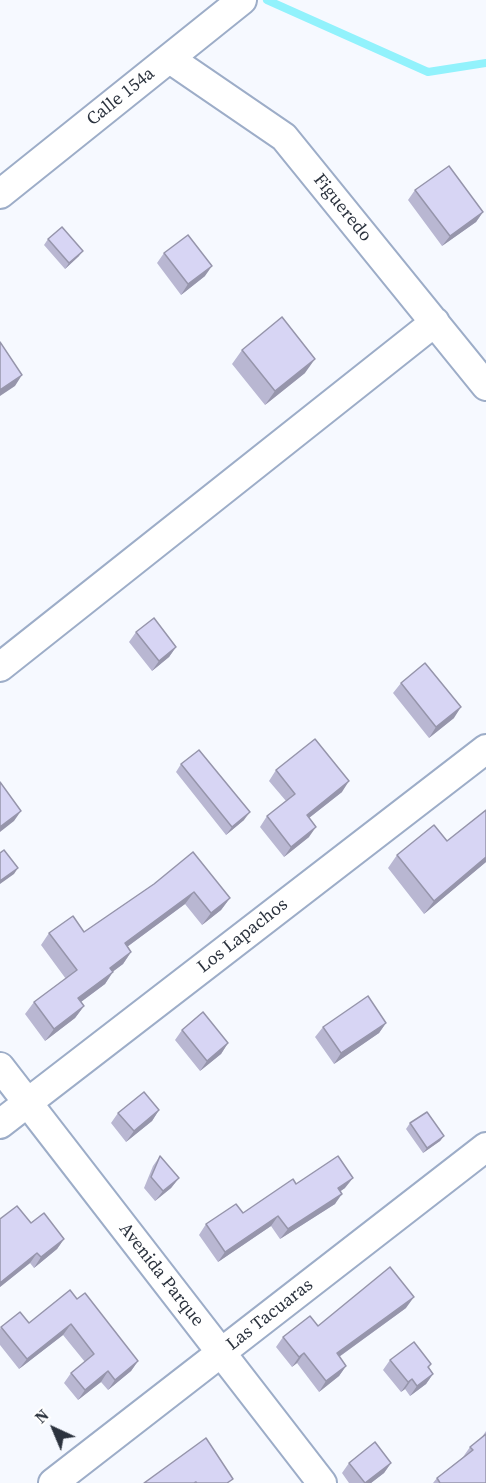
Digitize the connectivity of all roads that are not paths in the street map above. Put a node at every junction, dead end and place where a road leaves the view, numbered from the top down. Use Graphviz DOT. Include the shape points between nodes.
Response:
graph roads {
  1 [pos="242,0"];
  2 [pos="170,59"];
  3 [pos="0,194"];
  4 [pos="435,322"];
  5 [pos="486,386"];
  6 [pos="0,667"];
  7 [pos="486,748"];
  8 [pos="0,1067"];
  9 [pos="27,1102"];
  10 [pos="0,1124"];
  11 [pos="486,1147"];
  12 [pos="221,1353"];
  13 [pos="53,1483"];
  14 [pos="322,1483"];
  1 -- 2 [label="street, Calle 154a"];
  2 -- 3 [label="street, Calle 154a"];
  2 -- 4 [label="street, Figueredo" via="284,136"];
  4 -- 5 [label="street, Figueredo"];
  4 -- 6 [label="street"];
  7 -- 9 [label="street, Los Lapachos"];
  8 -- 9 [label="street, Avenida Parque"];
  9 -- 10 [label="street, Los Lapachos"];
  9 -- 12 [label="street, Avenida Parque"];
  11 -- 12 [label="street, Las Tacuaras"];
  12 -- 13 [label="street, Las Tacuaras"];
  12 -- 14 [label="street, Avenida Parque"];
}
